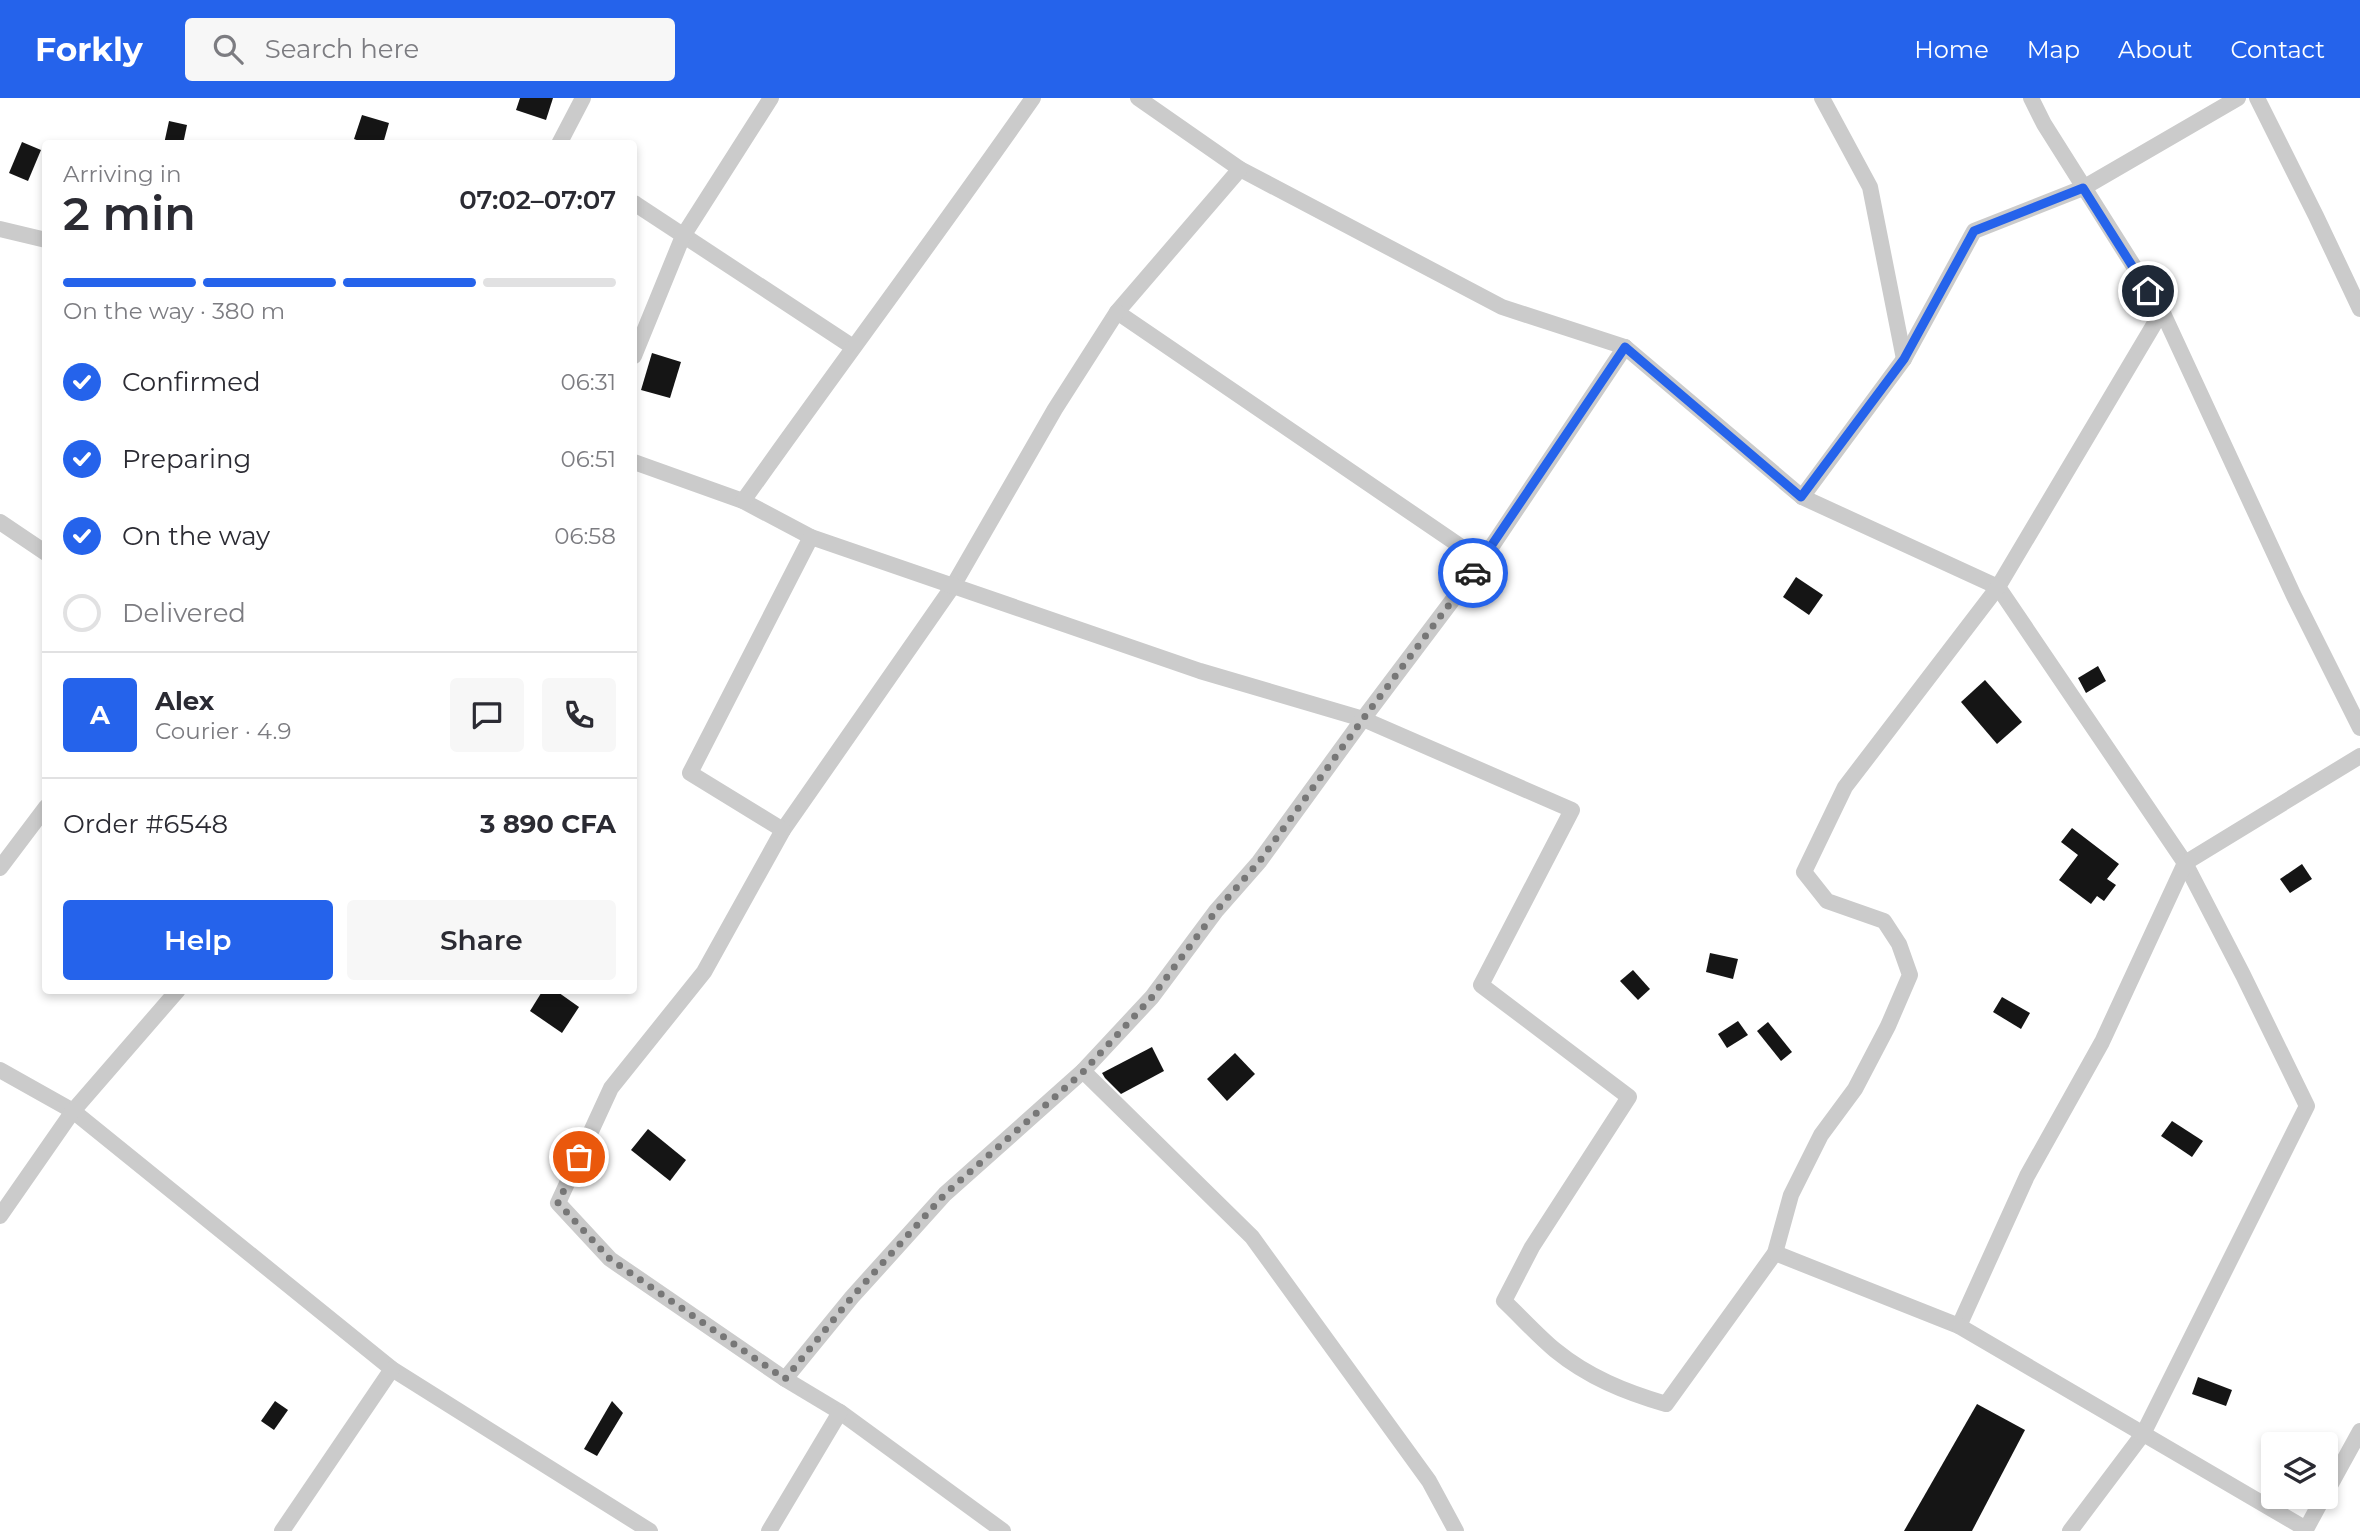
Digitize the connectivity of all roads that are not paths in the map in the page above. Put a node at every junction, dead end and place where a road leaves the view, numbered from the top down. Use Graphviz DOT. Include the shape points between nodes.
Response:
graph roads {
  1 [pos="583,98"];
  2 [pos="771,98"];
  3 [pos="1033,98"];
  4 [pos="1822,98"];
  5 [pos="2032,98"];
  6 [pos="2238,98"];
  7 [pos="2257,98"];
  8 [pos="1142,99"];
  9 [pos="561,140"];
  10 [pos="1240,169"];
  11 [pos="2083,188"];
  12 [pos="637,205"];
  13 [pos="0,229"];
  14 [pos="683,236"];
  15 [pos="42,239"];
  16 [pos="2360,309"];
  17 [pos="2161,311"];
  18 [pos="1117,312"];
  19 [pos="853,347"];
  20 [pos="1625,347"];
  21 [pos="637,349"];
  22 [pos="1904,359"];
  23 [pos="637,463"];
  24 [pos="1801,497"];
  25 [pos="743,501"];
  26 [pos="0,522"];
  27 [pos="811,537"];
  28 [pos="42,550"];
  29 [pos="1482,561"];
  30 [pos="953,586"];
  31 [pos="1998,587"];
  32 [pos="1363,719"];
  33 [pos="2360,728"];
  34 [pos="2360,756"];
  35 [pos="42,812"];
  36 [pos="783,830"];
  37 [pos="2185,863"];
  38 [pos="0,868"];
  39 [pos="175,994"];
  40 [pos="0,1070"];
  41 [pos="1083,1072"];
  42 [pos="74,1111"];
  43 [pos="0,1216"];
  44 [pos="1774,1254"];
  45 [pos="1959,1326"];
  46 [pos="392,1369"];
  47 [pos="785,1379"];
  48 [pos="840,1412"];
  49 [pos="2360,1431"];
  50 [pos="2143,1434"];
  51 [pos="2338,1471"];
  52 [pos="2317,1509"];
  53 [pos="2306,1530"];
  54 [pos="282,1531"];
  55 [pos="650,1531"];
  56 [pos="769,1531"];
  57 [pos="1003,1531"];
  58 [pos="1456,1531"];
  59 [pos="2070,1531"];
  1 -- 9 [label="street"];
  2 -- 14 [label="street"];
  3 -- 19 [label="street"];
  4 -- 22 [label="street" via="1870,187"];
  5 -- 11 [label="street"];
  6 -- 11 [label="street"];
  7 -- 16 [label="street"];
  8 -- 10 [label="street"];
  10 -- 18 [label="street"];
  10 -- 20 [label="street" via="1502,307"];
  11 -- 17 [label="street"];
  11 -- 22 [label="street" via="1974,231"];
  12 -- 14 [label="street"];
  13 -- 15 [label="street"];
  14 -- 19 [label="street"];
  14 -- 21 [label="street"];
  17 -- 31 [label="street"];
  17 -- 33 [label="street"];
  18 -- 29 [label="street"];
  18 -- 30 [label="street"];
  19 -- 25 [label="street"];
  20 -- 24 [label="street"];
  20 -- 29 [label="street"];
  22 -- 24 [label="street"];
  23 -- 25 [label="street"];
  24 -- 31 [label="street"];
  25 -- 27 [label="street"];
  26 -- 28 [label="street"];
  27 -- 30 [label="street"];
  27 -- 36 [label="street" via="690,773"];
  29 -- 32 [label="street"];
  30 -- 32 [label="street" via="1200,671"];
  30 -- 36 [label="street"];
  31 -- 37 [label="street"];
  31 -- 44 [label="street" via="1845,787 1804,872 1827,901 1884,921 1899,944 1910,975 1855,1089 1821,1135 1791,1195"];
  32 -- 41 [label="street" via="1259,862 1152,997"];
  32 -- 44 [label="street" via="1572,810 1481,985 1629,1097 1532,1247 1504,1301 1554,1349 1587,1372 1626,1392 1665,1404"];
  34 -- 37 [label="street"];
  35 -- 38 [label="street"];
  36 -- 47 [label="street" via="704,972 611,1088 558,1203 610,1259"];
  37 -- 45 [label="street" via="2102,1042 2027,1176"];
  37 -- 50 [label="street" via="2307,1105"];
  39 -- 42 [label="street"];
  40 -- 42 [label="street"];
  41 -- 47 [label="street" via="945,1194"];
  41 -- 58 [label="street" via="1252,1237 1429,1481"];
  42 -- 43 [label="street"];
  42 -- 46 [label="street"];
  44 -- 45 [label="street"];
  45 -- 50 [label="street"];
  46 -- 54 [label="street"];
  46 -- 55 [label="street"];
  47 -- 48 [label="street"];
  48 -- 56 [label="street"];
  48 -- 57 [label="street"];
  49 -- 51 [label="street"];
  50 -- 53 [label="street"];
  50 -- 59 [label="street"];
  52 -- 53 [label="street"];
}
